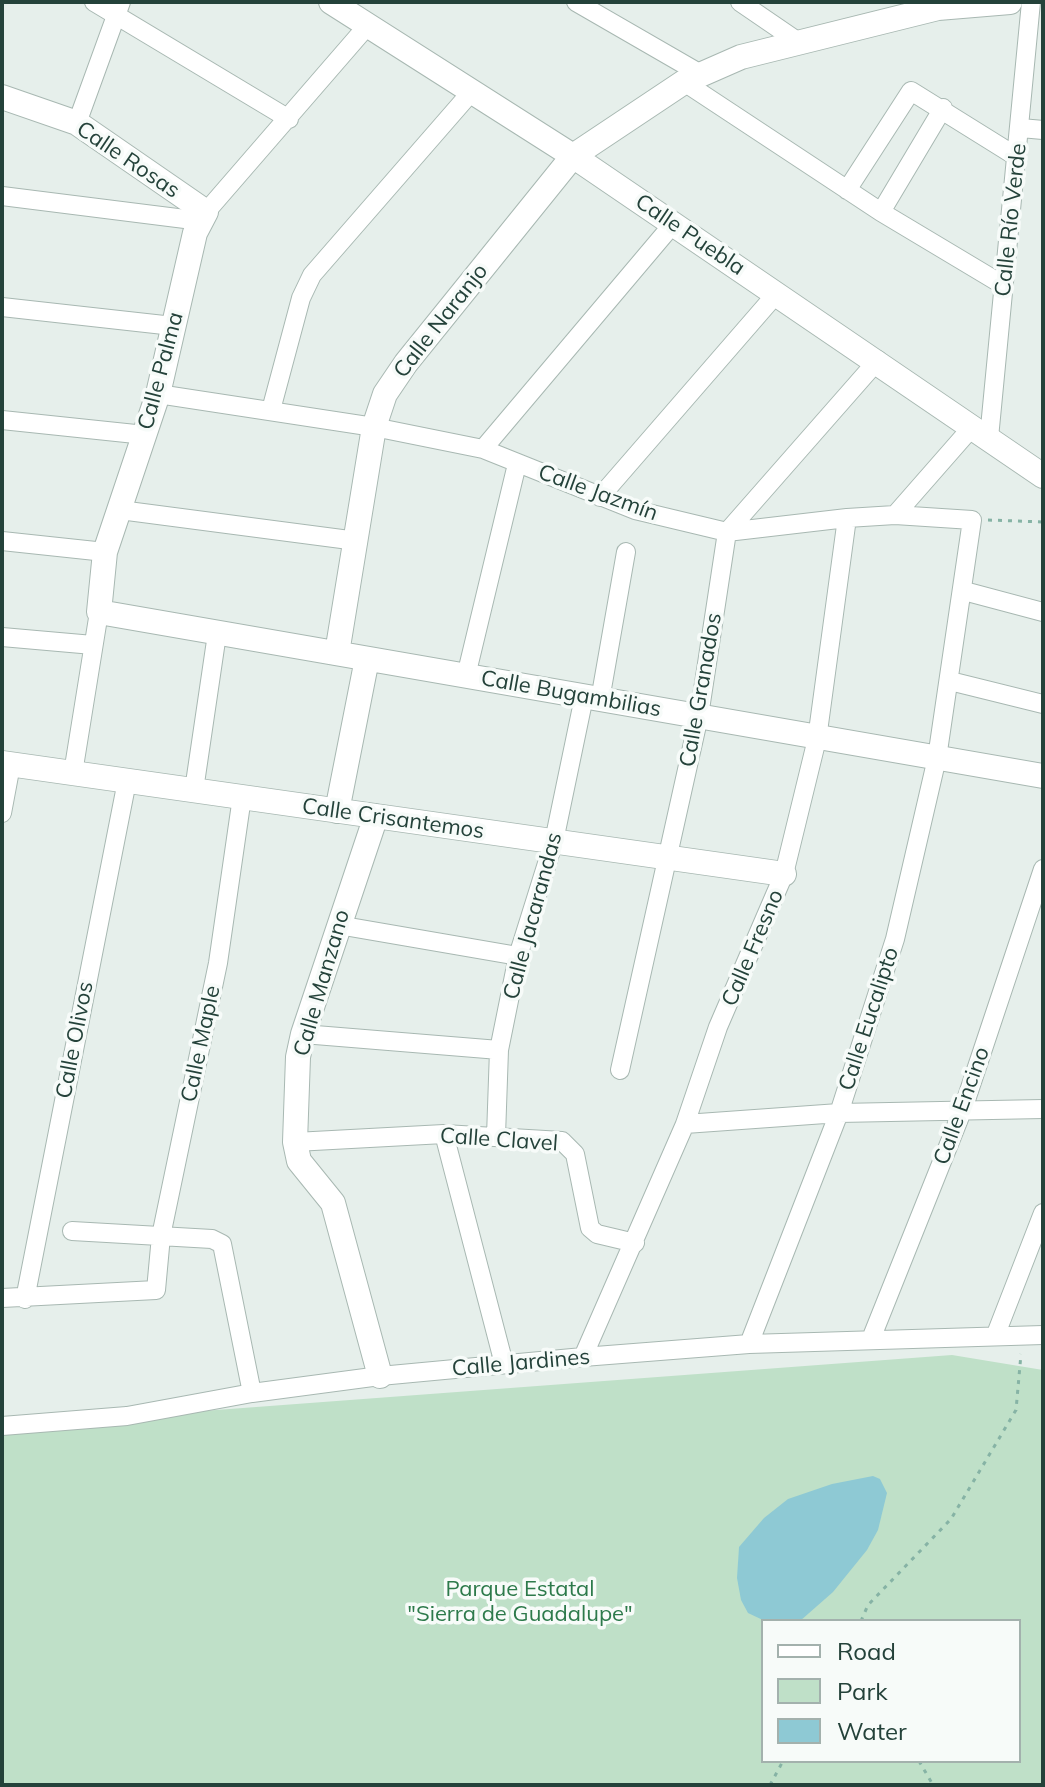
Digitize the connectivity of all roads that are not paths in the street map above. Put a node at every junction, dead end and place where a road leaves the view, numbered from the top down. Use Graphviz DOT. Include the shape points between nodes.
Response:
graph roads {
  1 [pos="94,2"];
  2 [pos="576,2"];
  3 [pos="740,2"];
  4 [pos="1010,2"];
  5 [pos="1031,2"];
  6 [pos="934,5"];
  7 [pos="118,8"];
  8 [pos="352,10"];
  9 [pos="797,41"];
  10 [pos="691,77"];
  11 [pos="473,90"];
  12 [pos="2,97"];
  13 [pos="943,108"];
  14 [pos="289,119"];
  15 [pos="77,123"];
  16 [pos="1021,128"];
  17 [pos="1043,130"];
  18 [pos="573,156"];
  19 [pos="1017,157"];
  20 [pos="847,190"];
  21 [pos="2,196"];
  22 [pos="881,212"];
  23 [pos="203,217"];
  24 [pos="673,224"];
  25 [pos="1003,285"];
  26 [pos="777,293"];
  27 [pos="2,307"];
  28 [pos="173,326"];
  29 [pos="878,360"];
  30 [pos="158,394"];
  31 [pos="271,410"];
  32 [pos="2,420"];
  33 [pos="374,427"];
  34 [pos="981,432"];
  35 [pos="145,435"];
  36 [pos="483,449"];
  37 [pos="517,464"];
  38 [pos="1043,476"];
  39 [pos="600,497"];
  40 [pos="120,510"];
  41 [pos="895,515"];
  42 [pos="847,518"];
  43 [pos="972,520"];
  44 [pos="727,532"];
  45 [pos="2,541"];
  46 [pos="357,541"];
  47 [pos="105,552"];
  48 [pos="626,552"];
  49 [pos="964,591"];
  50 [pos="99,612"];
  51 [pos="1043,612"];
  52 [pos="217,634"];
  53 [pos="2,637"];
  54 [pos="93,645"];
  55 [pos="337,653"];
  56 [pos="367,659"];
  57 [pos="466,676"];
  58 [pos="950,681"];
  59 [pos="592,699"];
  60 [pos="1043,704"];
  61 [pos="699,716"];
  62 [pos="817,739"];
  63 [pos="937,758"];
  64 [pos="7,764"];
  65 [pos="73,773"];
  66 [pos="1043,776"];
  67 [pos="127,781"];
  68 [pos="194,790"];
  69 [pos="242,797"];
  70 [pos="337,811"];
  71 [pos="2,813"];
  72 [pos="376,816"];
  73 [pos="554,841"];
  74 [pos="669,857"];
  75 [pos="1043,869"];
  76 [pos="784,874"];
  77 [pos="338,925"];
  78 [pos="518,956"];
  79 [pos="303,1034"];
  80 [pos="499,1050"];
  81 [pos="620,1070"];
  82 [pos="963,1109"];
  83 [pos="1043,1109"];
  84 [pos="839,1113"];
  85 [pos="685,1124"];
  86 [pos="444,1134"];
  87 [pos="496,1136"];
  88 [pos="295,1142"];
  89 [pos="1043,1213"];
  90 [pos="72,1231"];
  91 [pos="161,1236"];
  92 [pos="635,1243"];
  93 [pos="2,1298"];
  94 [pos="25,1299"];
  95 [pos="996,1334"];
  96 [pos="1043,1335"];
  97 [pos="871,1339"];
  98 [pos="749,1344"];
  99 [pos="583,1357"];
  100 [pos="504,1364"];
  101 [pos="380,1376"];
  102 [pos="252,1393"];
  103 [pos="2,1426"];
  1 -- 7 [label="street"];
  2 -- 10 [label="street"];
  3 -- 9 [label="street"];
  4 -- 6 [label="street, Calle Naranjo"];
  5 -- 16 [label="street, Calle Río Verde"];
  6 -- 9 [label="street, Calle Naranjo"];
  7 -- 14 [label="street"];
  7 -- 15 [label="street"];
  8 -- 11 [label="street, Calle Puebla"];
  8 -- 14 [label="street, Calle Palma"];
  9 -- 10 [label="street, Calle Naranjo"];
  10 -- 18 [label="street, Calle Naranjo"];
  10 -- 20 [label="street"];
  11 -- 18 [label="street, Calle Puebla"];
  11 -- 31 [label="street" via="312,275"];
  12 -- 15 [label="street, Calle Rosas"];
  13 -- 19 [label="street"];
  13 -- 20 [label="street" via="911,91"];
  13 -- 22 [label="street"];
  14 -- 23 [label="street, Calle Palma"];
  15 -- 23 [label="street, Calle Rosas"];
  16 -- 17 [label="street"];
  16 -- 19 [label="street, Calle Río Verde"];
  18 -- 24 [label="street, Calle Puebla"];
  18 -- 33 [label="street, Calle Naranjo" via="406,363 385,394"];
  19 -- 25 [label="street, Calle Río Verde"];
  20 -- 22 [label="street"];
  21 -- 23 [label="street"];
  22 -- 25 [label="street"];
  23 -- 28 [label="street, Calle Palma"];
  24 -- 26 [label="street, Calle Puebla"];
  24 -- 36 [label="street"];
  25 -- 34 [label="street, Calle Río Verde"];
  26 -- 29 [label="street, Calle Puebla"];
  26 -- 39 [label="street"];
  27 -- 28 [label="street"];
  28 -- 30 [label="street, Calle Palma"];
  29 -- 34 [label="street, Calle Puebla"];
  29 -- 44 [label="street"];
  30 -- 31 [label="street, Calle Jazmín"];
  30 -- 35 [label="street, Calle Palma"];
  31 -- 33 [label="street, Calle Jazmín"];
  32 -- 35 [label="street"];
  33 -- 36 [label="street, Calle Jazmín"];
  33 -- 46 [label="street, Calle Naranjo"];
  34 -- 38 [label="street, Calle Puebla"];
  34 -- 41 [label="street"];
  35 -- 40 [label="street, Calle Palma"];
  36 -- 37 [label="street, Calle Jazmín"];
  37 -- 39 [label="street, Calle Jazmín"];
  37 -- 57 [label="street"];
  39 -- 44 [label="street, Calle Jazmín"];
  40 -- 46 [label="street"];
  40 -- 47 [label="street, Calle Palma"];
  41 -- 42 [label="street, Calle Jazmín"];
  41 -- 43 [label="street, Calle Jazmín"];
  42 -- 44 [label="street, Calle Jazmín"];
  42 -- 62 [label="street, Calle Fresno"];
  43 -- 49 [label="street, Calle Eucalipto"];
  44 -- 61 [label="street, Calle Granados"];
  45 -- 47 [label="street"];
  46 -- 55 [label="street, Calle Naranjo"];
  47 -- 50 [label="street, Calle Palma"];
  48 -- 59 [label="street, Calle Jacarandas"];
  49 -- 51 [label="street"];
  49 -- 58 [label="street, Calle Eucalipto"];
  50 -- 52 [label="street, Calle Bugambilias"];
  50 -- 54 [label="street, Calle Palma"];
  52 -- 55 [label="street, Calle Bugambilias"];
  52 -- 68 [label="street"];
  53 -- 54 [label="street"];
  54 -- 65 [label="street, Calle Palma"];
  55 -- 56 [label="street, Calle Bugambilias"];
  56 -- 57 [label="street, Calle Bugambilias"];
  56 -- 70 [label="street"];
  57 -- 59 [label="street, Calle Bugambilias"];
  58 -- 60 [label="street"];
  58 -- 63 [label="street, Calle Eucalipto"];
  59 -- 61 [label="street, Calle Bugambilias"];
  59 -- 73 [label="street, Calle Jacarandas"];
  61 -- 62 [label="street, Calle Bugambilias"];
  61 -- 74 [label="street, Calle Granados"];
  62 -- 63 [label="street, Calle Bugambilias"];
  62 -- 76 [label="street, Calle Fresno"];
  63 -- 66 [label="street, Calle Bugambilias"];
  63 -- 84 [label="street, Calle Eucalipto" via="895,939"];
  64 -- 65 [label="street, Calle Crisantemos"];
  64 -- 71 [label="street"];
  65 -- 67 [label="street, Calle Crisantemos"];
  67 -- 68 [label="street, Calle Crisantemos"];
  67 -- 94 [label="street, Calle Olivos"];
  68 -- 69 [label="street, Calle Crisantemos"];
  69 -- 70 [label="street, Calle Crisantemos"];
  69 -- 91 [label="street, Calle Maple" via="218,963"];
  70 -- 72 [label="street, Calle Crisantemos"];
  72 -- 73 [label="street, Calle Crisantemos"];
  72 -- 77 [label="street, Calle Manzano"];
  73 -- 74 [label="street, Calle Crisantemos"];
  73 -- 78 [label="street, Calle Jacarandas"];
  74 -- 76 [label="street, Calle Crisantemos"];
  74 -- 81 [label="street, Calle Granados"];
  75 -- 82 [label="street, Calle Encino"];
  76 -- 85 [label="street, Calle Fresno" via="718,1027"];
  77 -- 78 [label="street"];
  77 -- 79 [label="street, Calle Manzano"];
  78 -- 80 [label="street, Calle Jacarandas"];
  79 -- 80 [label="street"];
  79 -- 88 [label="street, Calle Manzano"];
  80 -- 87 [label="street, Calle Jacarandas"];
  82 -- 83 [label="street"];
  82 -- 84 [label="street"];
  82 -- 97 [label="street, Calle Encino"];
  84 -- 85 [label="street"];
  84 -- 98 [label="street, Calle Eucalipto"];
  85 -- 92 [label="street, Calle Fresno"];
  86 -- 87 [label="street, Calle Clavel"];
  86 -- 88 [label="street, Calle Clavel"];
  86 -- 100 [label="street"];
  87 -- 92 [label="street, Calle Clavel" via="562,1141 571,1147 590,1228"];
  88 -- 101 [label="street, Calle Manzano" via="299,1161 333,1203"];
  89 -- 95 [label="street"];
  90 -- 91 [label="street"];
  91 -- 94 [label="street, Calle Maple" via="156,1290"];
  91 -- 102 [label="street" via="222,1244"];
  92 -- 99 [label="street, Calle Fresno"];
  93 -- 94 [label="street"];
  95 -- 96 [label="street, Calle Jardines"];
  95 -- 97 [label="street, Calle Jardines"];
  97 -- 98 [label="street, Calle Jardines"];
  98 -- 99 [label="street, Calle Jardines"];
  99 -- 100 [label="street, Calle Jardines"];
  100 -- 101 [label="street, Calle Jardines"];
  101 -- 102 [label="street, Calle Jardines"];
  102 -- 103 [label="street, Calle Jardines" via="127,1416"];
}
